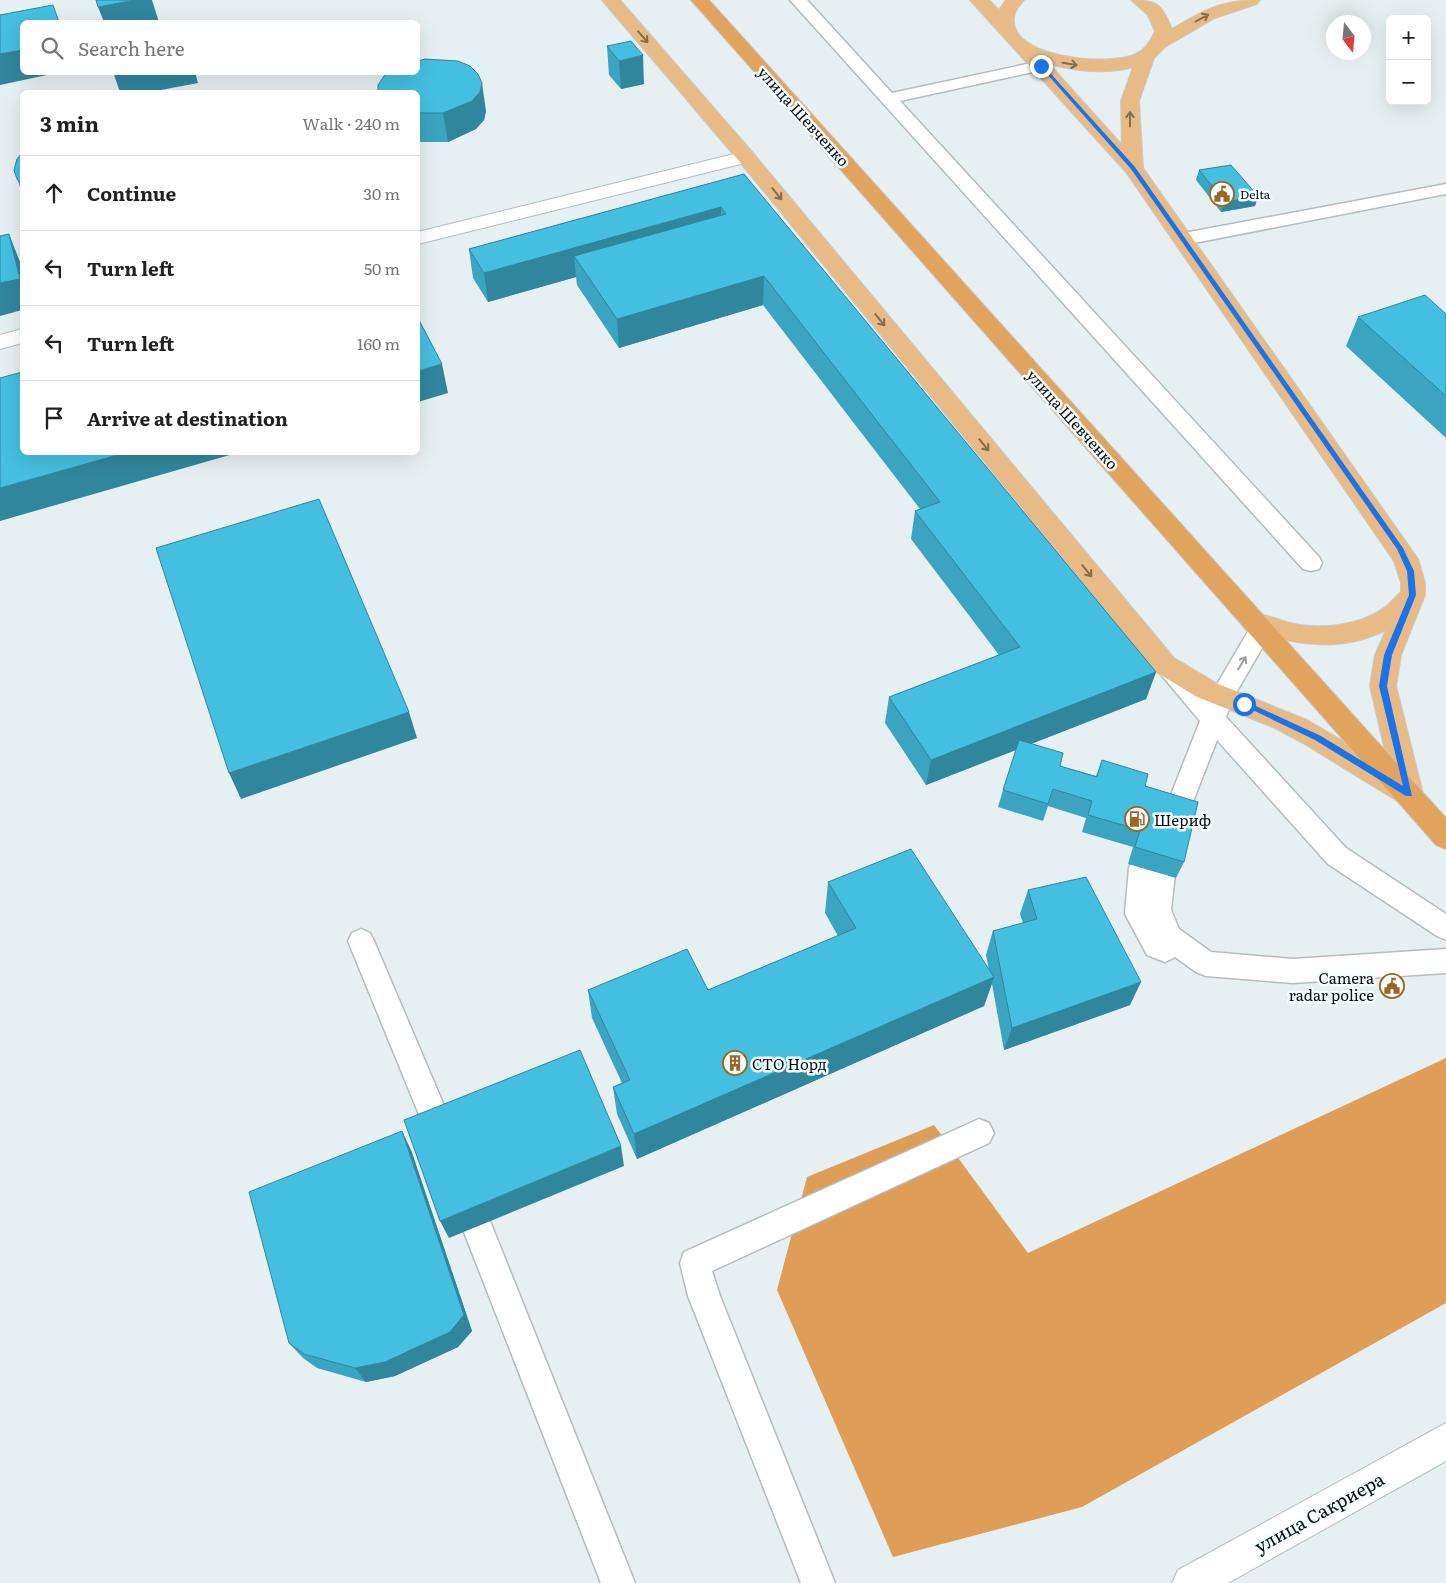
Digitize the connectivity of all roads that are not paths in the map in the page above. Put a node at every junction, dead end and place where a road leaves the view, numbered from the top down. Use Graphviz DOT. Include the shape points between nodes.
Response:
graph roads {
  1 [pos="611,0"];
  2 [pos="700,0"];
  3 [pos="798,0"];
  4 [pos="979,0"];
  5 [pos="1015,0"];
  6 [pos="1140,0"];
  7 [pos="1251,0"];
  8 [pos="1006,28"];
  9 [pos="1160,43"];
  10 [pos="1024,48"];
  11 [pos="1146,55"];
  12 [pos="1041,66"];
  13 [pos="886,99"];
  14 [pos="746,157"];
  15 [pos="1133,168"];
  16 [pos="1446,189"];
  17 [pos="420,238"];
  18 [pos="1184,239"];
  19 [pos="20,337"];
  20 [pos="0,342"];
  21 [pos="1311,563"];
  22 [pos="1412,595"];
  23 [pos="1258,625"];
  24 [pos="1165,665"];
  25 [pos="1214,717"];
  26 [pos="1409,794"];
  27 [pos="1166,812"];
  28 [pos="1446,837"];
  29 [pos="1152,871"];
  30 [pos="1446,928"];
  31 [pos="361,941"];
  32 [pos="1446,962"];
  33 [pos="439,1129"];
  34 [pos="979,1133"];
  35 [pos="477,1227"];
  36 [pos="1446,1441"];
  37 [pos="618,1583"];
  38 [pos="818,1583"];
  39 [pos="1191,1583"];
  1 -- 14 [label="main road, one-way"];
  2 -- 23 [label="highway, улица Шевченко"];
  3 -- 13 [label="lane"];
  4 -- 8 [label="main road"];
  5 -- 8 [label="main road" via="1006,12"];
  6 -- 9 [label="main road" via="1161,18 1164,31"];
  9 -- 7 [label="main road, one-way" via="1209,14"];
  8 -- 10 [label="main road"];
  9 -- 11 [label="main road"];
  10 -- 11 [label="main road, one-way" via="1058,62 1086,66 1112,65"];
  10 -- 12 [label="main road"];
  15 -- 11 [label="main road, one-way" via="1130,101"];
  12 -- 13 [label="lane"];
  12 -- 15 [label="main road"];
  13 -- 21 [label="lane"];
  14 -- 17 [label="street"];
  14 -- 24 [label="main road, one-way"];
  15 -- 18 [label="main road"];
  16 -- 18 [label="lane"];
  18 -- 22 [label="main road" via="1400,548 1410,571"];
  19 -- 20 [label="street"];
  22 -- 23 [label="main road" via="1393,615 1363,630 1330,635 1292,633"];
  22 -- 26 [label="main road" via="1388,655 1383,686"];
  25 -- 23 [label="lane, one-way"];
  23 -- 26 [label="highway, улица Шевченко"];
  24 -- 25 [label="lane"];
  25 -- 26 [label="main road" via="1284,721"];
  25 -- 27 [label="lane"];
  25 -- 30 [label="lane" via="1337,856"];
  26 -- 28 [label="highway, улица Шевченко"];
  29 -- 32 [label="lane" via="1158,910 1168,937 1206,964 1293,971"];
  31 -- 33 [label="lane"];
  34 -- 38 [label="lane" via="695,1263 704,1296"];
  35 -- 37 [label="lane"];
  36 -- 39 [label="street, улица Сакриера"];
}
